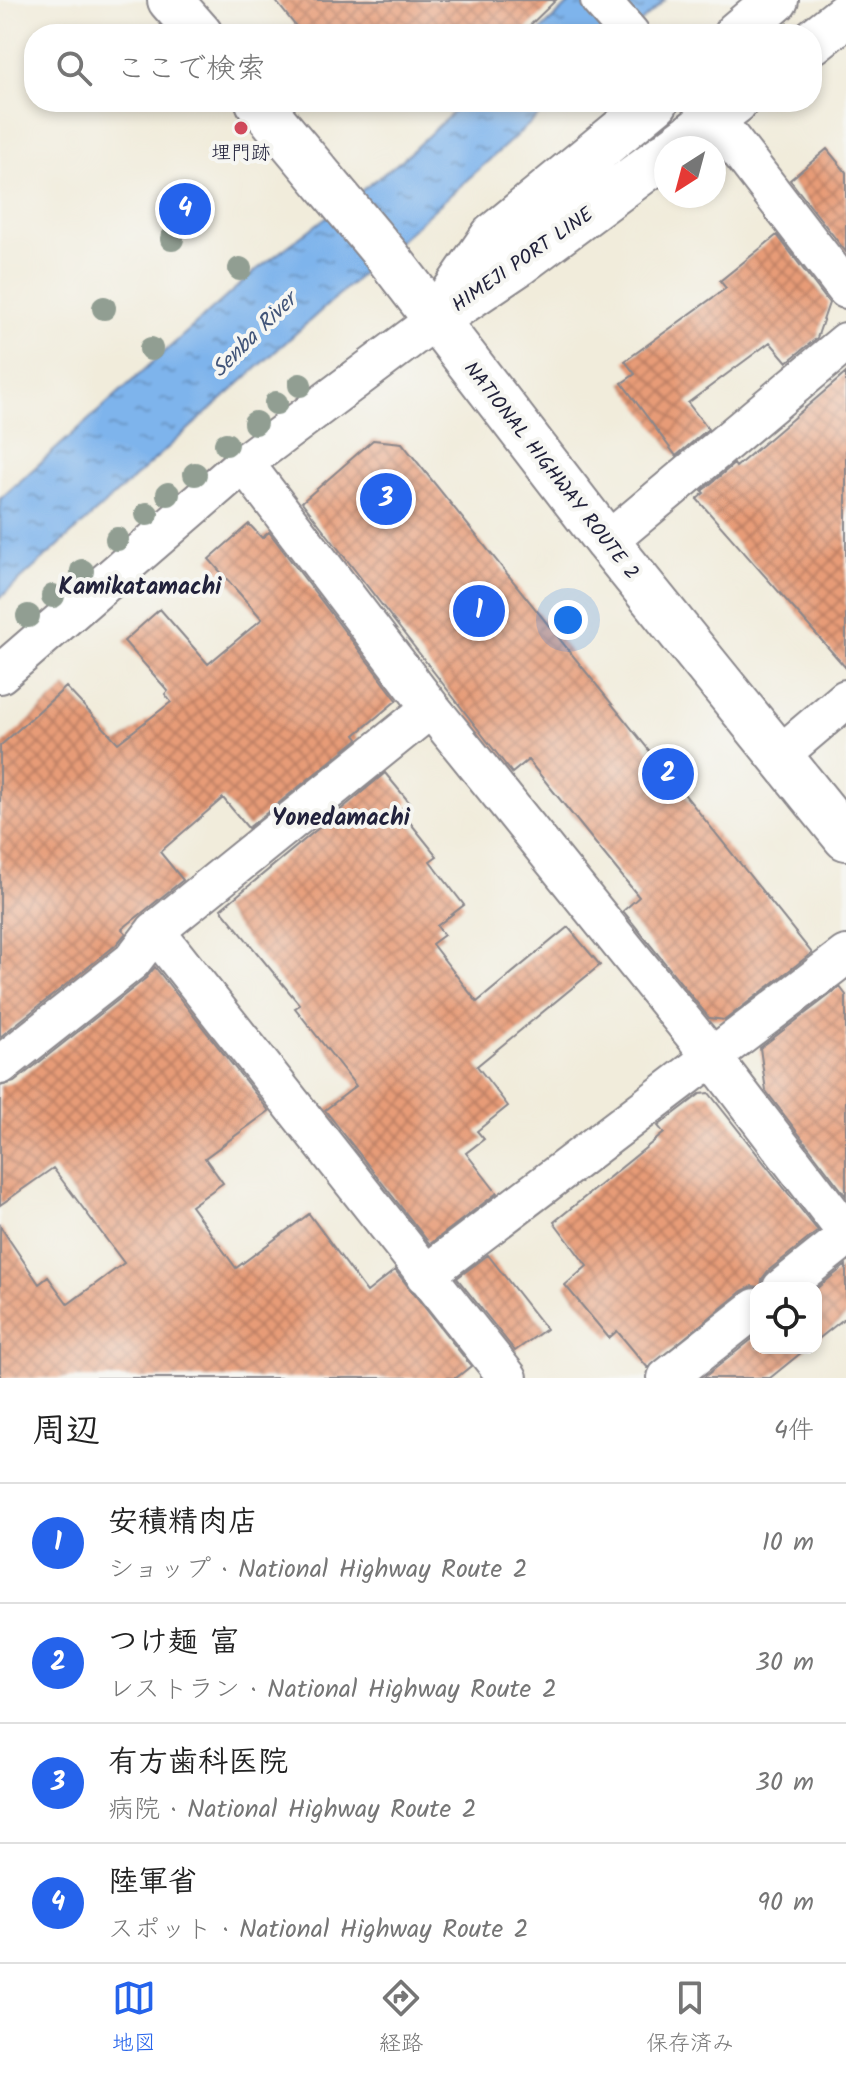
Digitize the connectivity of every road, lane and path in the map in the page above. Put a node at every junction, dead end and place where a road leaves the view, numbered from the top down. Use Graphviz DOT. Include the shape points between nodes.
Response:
graph roads {
  1 [pos="600,0"];
  2 [pos="776,0"];
  3 [pos="846,15"];
  4 [pos="621,24"];
  5 [pos="748,24"];
  6 [pos="822,34"];
  7 [pos="267,112"];
  8 [pos="644,112"];
  9 [pos="712,112"];
  10 [pos="721,112"];
  11 [pos="687,136"];
  12 [pos="654,163"];
  13 [pos="846,289"];
  14 [pos="435,320"];
  15 [pos="846,342"];
  16 [pos="244,463"];
  17 [pos="607,542"];
  18 [pos="0,674"];
  19 [pos="846,699"];
  20 [pos="431,708"];
  21 [pos="780,755"];
  22 [pos="846,838"];
  23 [pos="155,931"];
  24 [pos="846,955"];
  25 [pos="712,1057"];
  26 [pos="0,1065"];
  27 [pos="846,1235"];
  28 [pos="425,1275"];
  29 [pos="789,1282"];
  30 [pos="750,1313"];
  31 [pos="508,1378"];
  32 [pos="667,1378"];
  1 -- 4 [label="street"];
  2 -- 5 [label="main road"];
  3 -- 6 [label="main road"];
  7 -- 14 [label="main road, NATIONAL HIGHWAY ROUTE 2"];
  8 -- 14 [label="main road, HIMEJI PORT LINE" via="493,236"];
  9 -- 11 [label="main road"];
  10 -- 13 [label="street"];
  12 -- 14 [label="main road, HIMEJI PORT LINE"];
  14 -- 16 [label="street"];
  14 -- 17 [label="main road, NATIONAL HIGHWAY ROUTE 2"];
  15 -- 17 [label="street"];
  16 -- 18 [label="street"];
  16 -- 20 [label="street"];
  17 -- 21 [label="main road, NATIONAL HIGHWAY ROUTE 2"];
  19 -- 21 [label="street"];
  20 -- 23 [label="street"];
  20 -- 25 [label="street"];
  21 -- 22 [label="main road, NATIONAL HIGHWAY ROUTE 2"];
  23 -- 26 [label="street" via="132,961"];
  23 -- 28 [label="street"];
  24 -- 25 [label="street"];
  25 -- 27 [label="street"];
  25 -- 28 [label="street"];
  27 -- 29 [label="street"];
  28 -- 31 [label="street"];
  30 -- 32 [label="street"];
}
